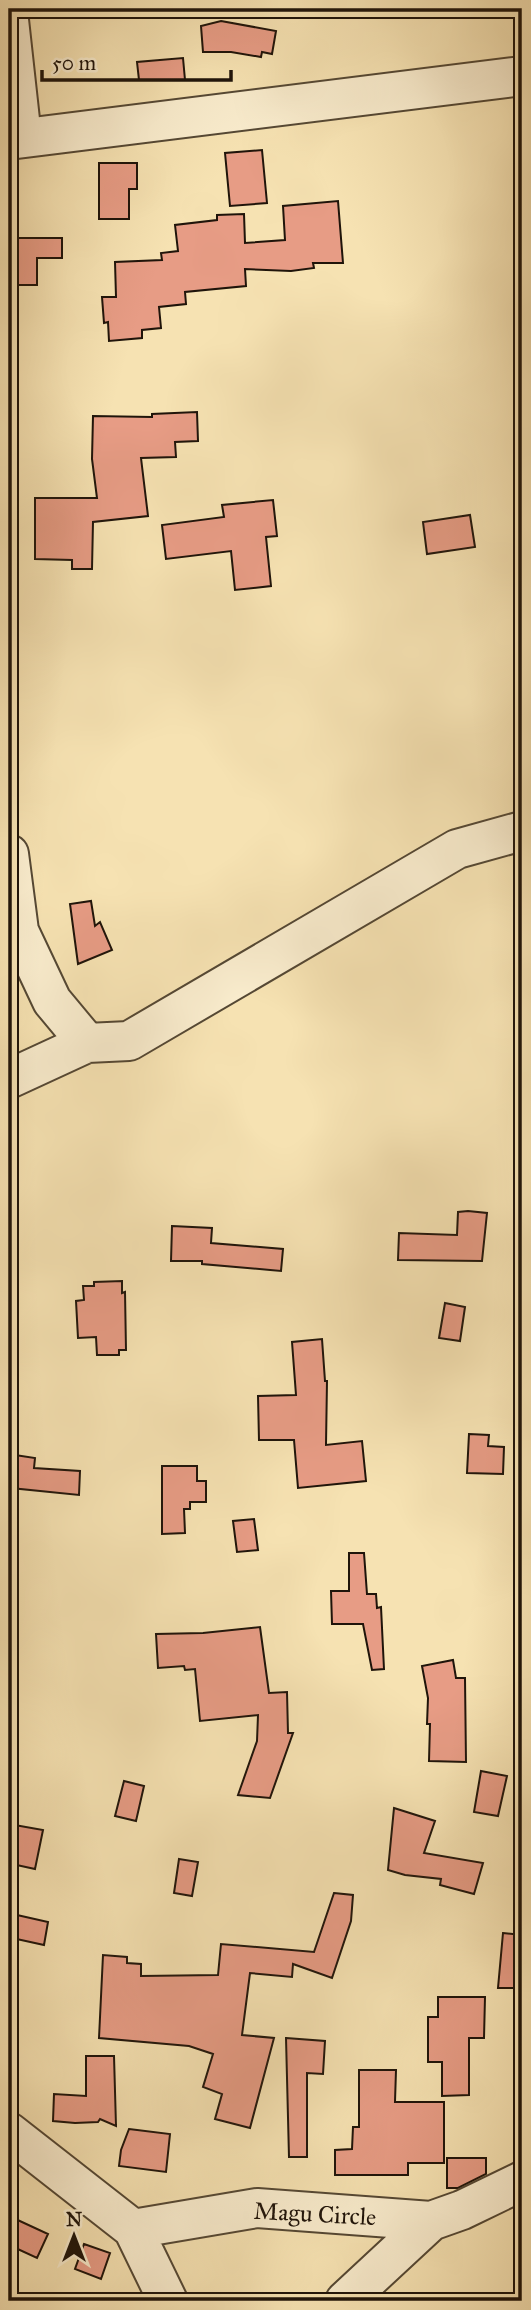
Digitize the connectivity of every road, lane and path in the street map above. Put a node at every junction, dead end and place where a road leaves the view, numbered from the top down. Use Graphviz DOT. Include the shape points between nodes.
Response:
graph roads {
  1 [pos="9,20"];
  2 [pos="522,76"];
  3 [pos="15,139"];
  4 [pos="522,831"];
  5 [pos="9,854"];
  6 [pos="87,1043"];
  7 [pos="9,1079"];
  8 [pos="9,2132"];
  9 [pos="522,2181"];
  10 [pos="432,2221"];
  11 [pos="133,2229"];
  12 [pos="168,2301"];
  13 [pos="345,2301"];
  1 -- 3 [label="street"];
  2 -- 3 [label="street"];
  4 -- 6 [label="street" via="457,849 129,1041"];
  5 -- 6 [label="street" via="19,931 52,1000"];
  6 -- 7 [label="street"];
  8 -- 11 [label="street"];
  9 -- 10 [label="street, Magu Circle"];
  10 -- 11 [label="street, Magu Circle" via="257,2208"];
  10 -- 13 [label="street"];
  11 -- 12 [label="street"];
}
